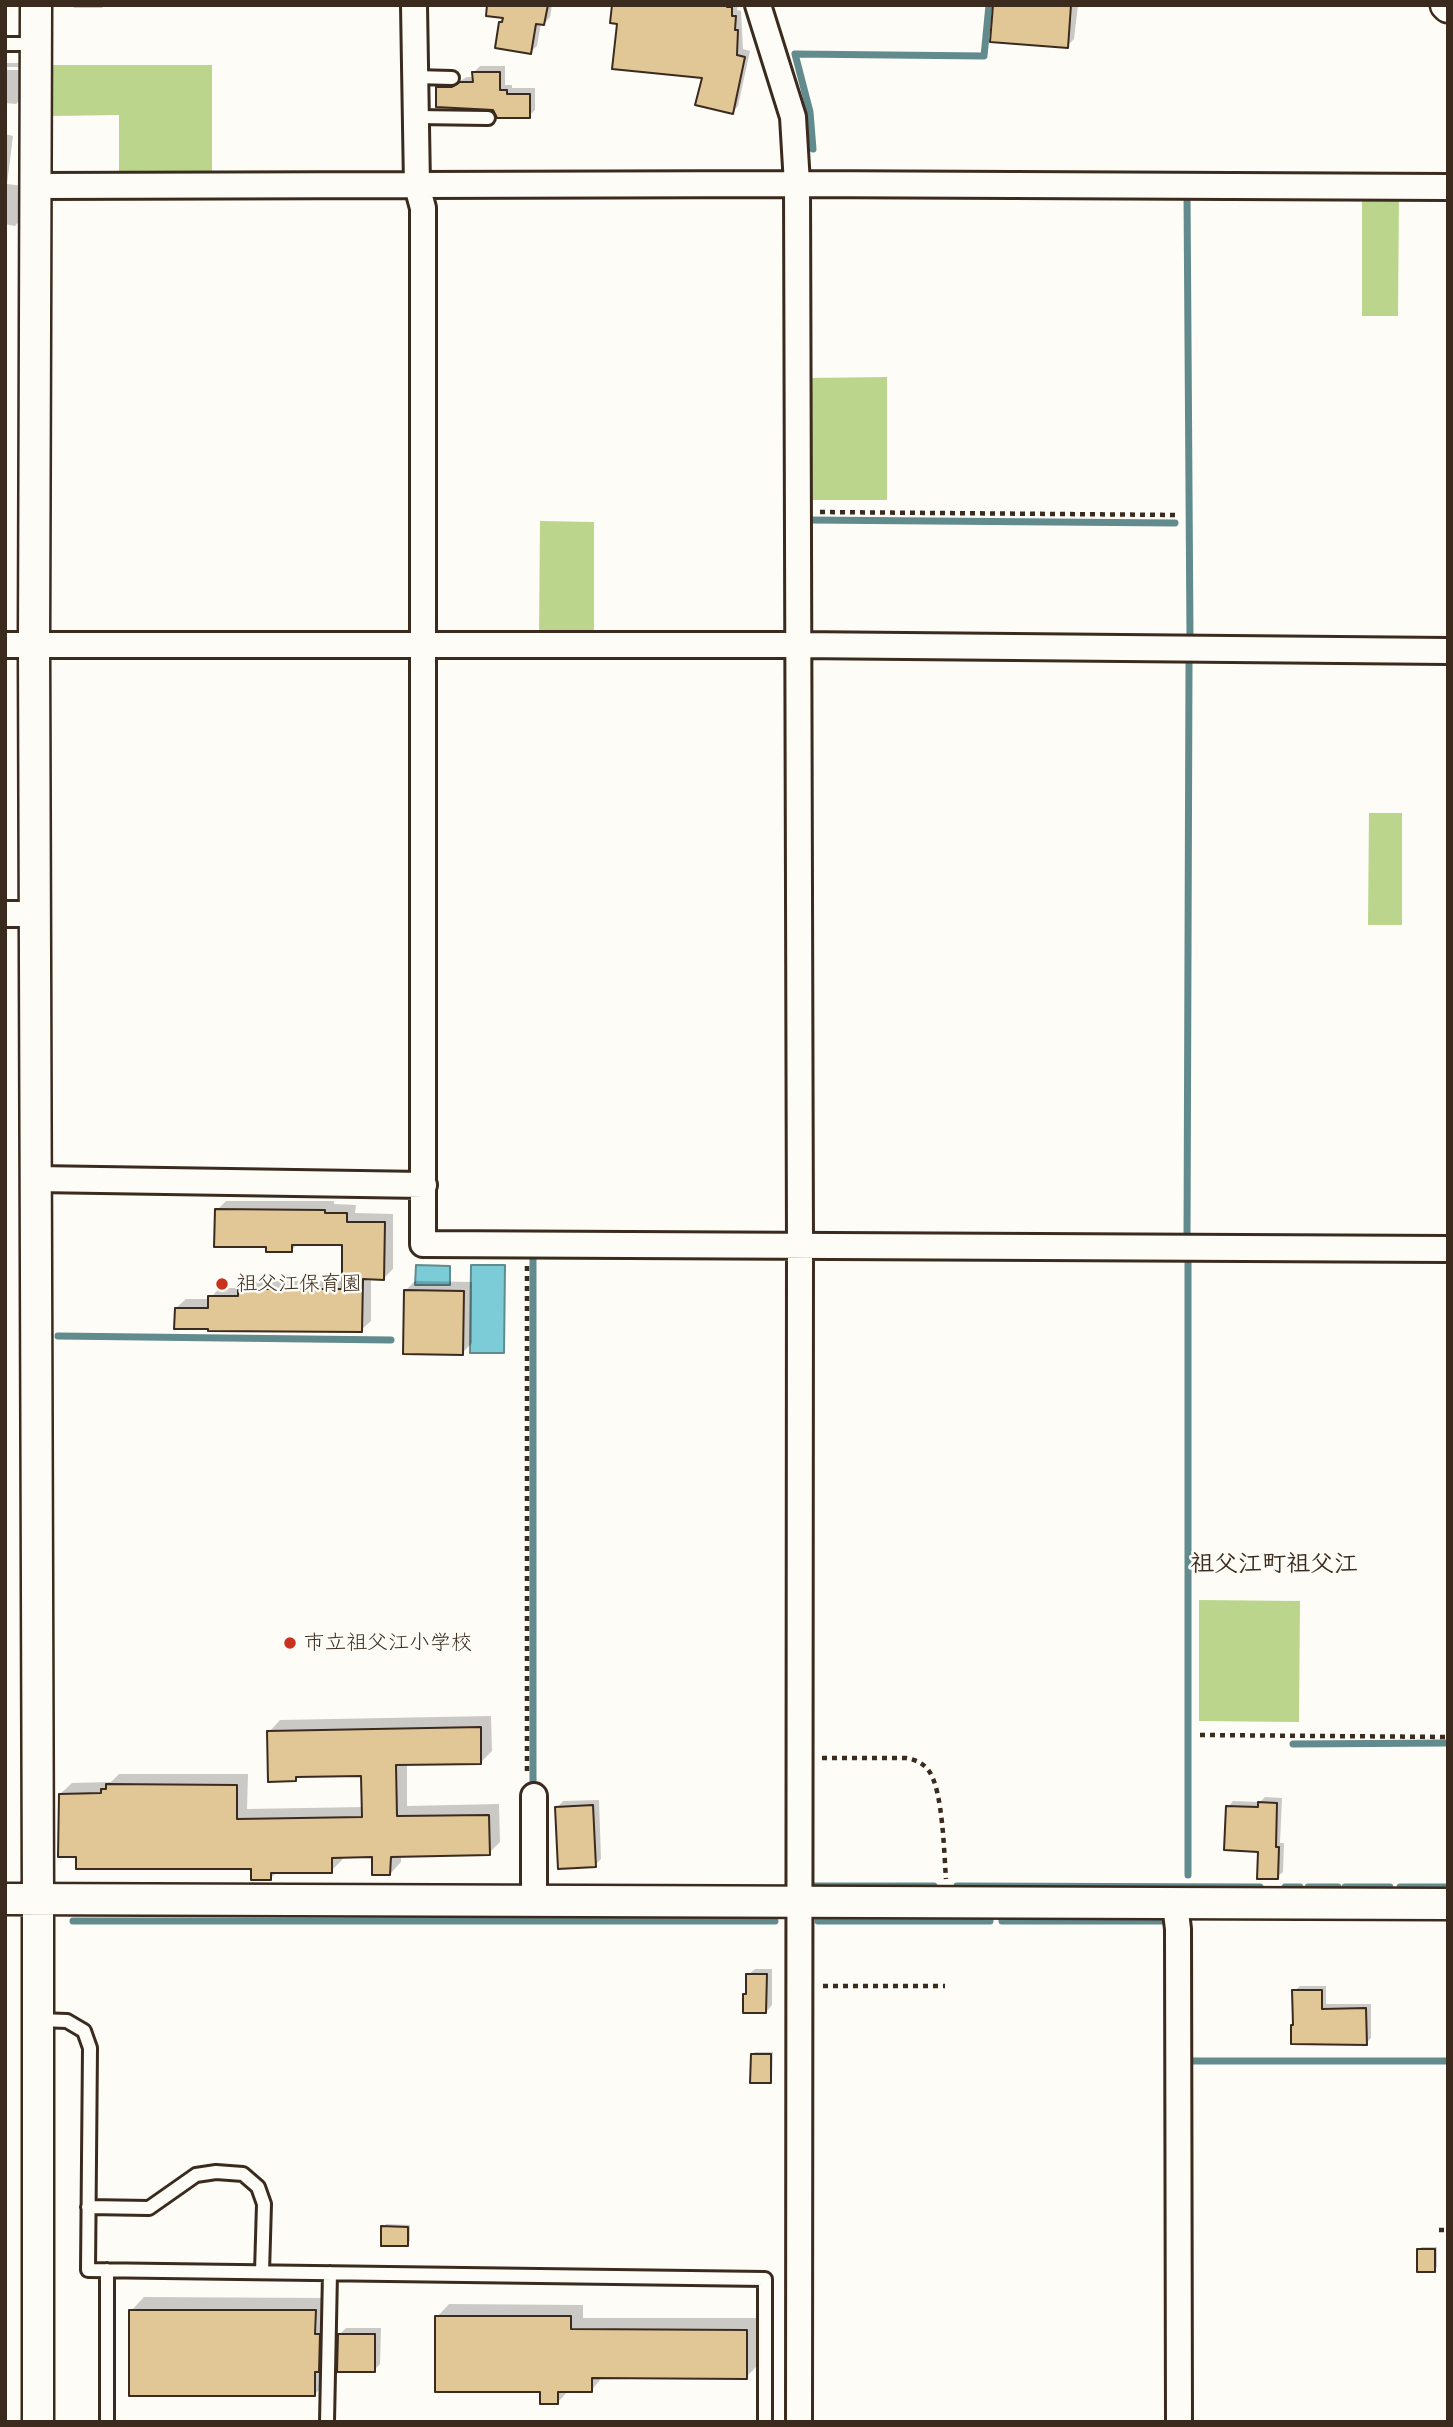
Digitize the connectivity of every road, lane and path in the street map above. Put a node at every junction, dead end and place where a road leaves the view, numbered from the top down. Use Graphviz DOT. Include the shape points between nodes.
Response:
graph roads {
  1 [pos="36,5"];
  2 [pos="414,5"];
  3 [pos="758,5"];
  4 [pos="5,44"];
  5 [pos="36,44"];
  6 [pos="415,77"];
  7 [pos="452,78"];
  8 [pos="416,117"];
  9 [pos="488,118"];
  10 [pos="797,184"];
  11 [pos="35,186"];
  12 [pos="417,186"];
  13 [pos="1448,187"];
  14 [pos="798,512"];
  15 [pos="1175,514"];
  16 [pos="423,644"];
  17 [pos="20,645"];
  18 [pos="797,645"];
  19 [pos="1448,651"];
  20 [pos="5,914"];
  21 [pos="35,914"];
  22 [pos="36,1179"];
  23 [pos="424,1185"];
  24 [pos="527,1244"];
  25 [pos="800,1244"];
  26 [pos="1448,1248"];
  27 [pos="1199,1735"];
  28 [pos="1448,1737"];
  29 [pos="800,1758"];
  30 [pos="534,1796"];
  31 [pos="5,1899"];
  32 [pos="38,1899"];
  33 [pos="534,1900"];
  34 [pos="800,1900"];
  35 [pos="949,1901"];
  36 [pos="1448,1903"];
  37 [pos="1175,1904"];
  38 [pos="800,1986"];
  39 [pos="945,1986"];
  40 [pos="38,2020"];
  41 [pos="88,2207"];
  42 [pos="1439,2230"];
  43 [pos="1448,2230"];
  44 [pos="107,2270"];
  45 [pos="262,2272"];
  46 [pos="330,2273"];
  47 [pos="38,2422"];
  48 [pos="107,2422"];
  49 [pos="327,2422"];
  50 [pos="765,2422"];
  51 [pos="799,2422"];
  52 [pos="1180,2422"];
  1 -- 5 [label="street"];
  2 -- 6 [label="street"];
  3 -- 10 [label="street" via="793,117"];
  4 -- 5 [label="lane"];
  5 -- 11 [label="street"];
  6 -- 7 [label="lane"];
  6 -- 8 [label="street"];
  8 -- 9 [label="lane"];
  8 -- 12 [label="street"];
  10 -- 12 [label="street"];
  10 -- 13 [label="street"];
  10 -- 14 [label="street"];
  11 -- 12 [label="street"];
  11 -- 17 [label="street"];
  12 -- 16 [label="street" via="423,208"];
  14 -- 15 [label="path"];
  14 -- 18 [label="street"];
  16 -- 17 [label="street"];
  16 -- 18 [label="street"];
  16 -- 23 [label="street"];
  17 -- 21 [label="street"];
  18 -- 19 [label="street"];
  18 -- 25 [label="street"];
  20 -- 21 [label="street"];
  21 -- 22 [label="street"];
  22 -- 23 [label="street"];
  22 -- 32 [label="street"];
  23 -- 24 [label="street" via="423,1244"];
  24 -- 25 [label="street"];
  24 -- 30 [label="path" via="527,1789"];
  25 -- 26 [label="street"];
  25 -- 29 [label="street"];
  27 -- 28 [label="path"];
  29 -- 34 [label="street"];
  29 -- 35 [label="path" via="906,1758 929,1770 937,1786"];
  30 -- 33 [label="street"];
  31 -- 32 [label="street"];
  32 -- 33 [label="street"];
  32 -- 40 [label="street"];
  33 -- 34 [label="street"];
  34 -- 35 [label="street"];
  34 -- 38 [label="street"];
  35 -- 37 [label="street"];
  36 -- 37 [label="street"];
  37 -- 52 [label="street"];
  38 -- 39 [label="path"];
  38 -- 51 [label="street"];
  40 -- 41 [label="lane" via="67,2021 84,2031 90,2048"];
  40 -- 47 [label="street"];
  41 -- 44 [label="lane" via="88,2270"];
  41 -- 45 [label="lane" via="149,2208 196,2175 243,2174 258,2188 264,2204"];
  42 -- 43 [label="path"];
  44 -- 45 [label="lane"];
  44 -- 48 [label="lane"];
  45 -- 46 [label="lane"];
  46 -- 49 [label="lane"];
  46 -- 50 [label="lane" via="765,2279"];
}
